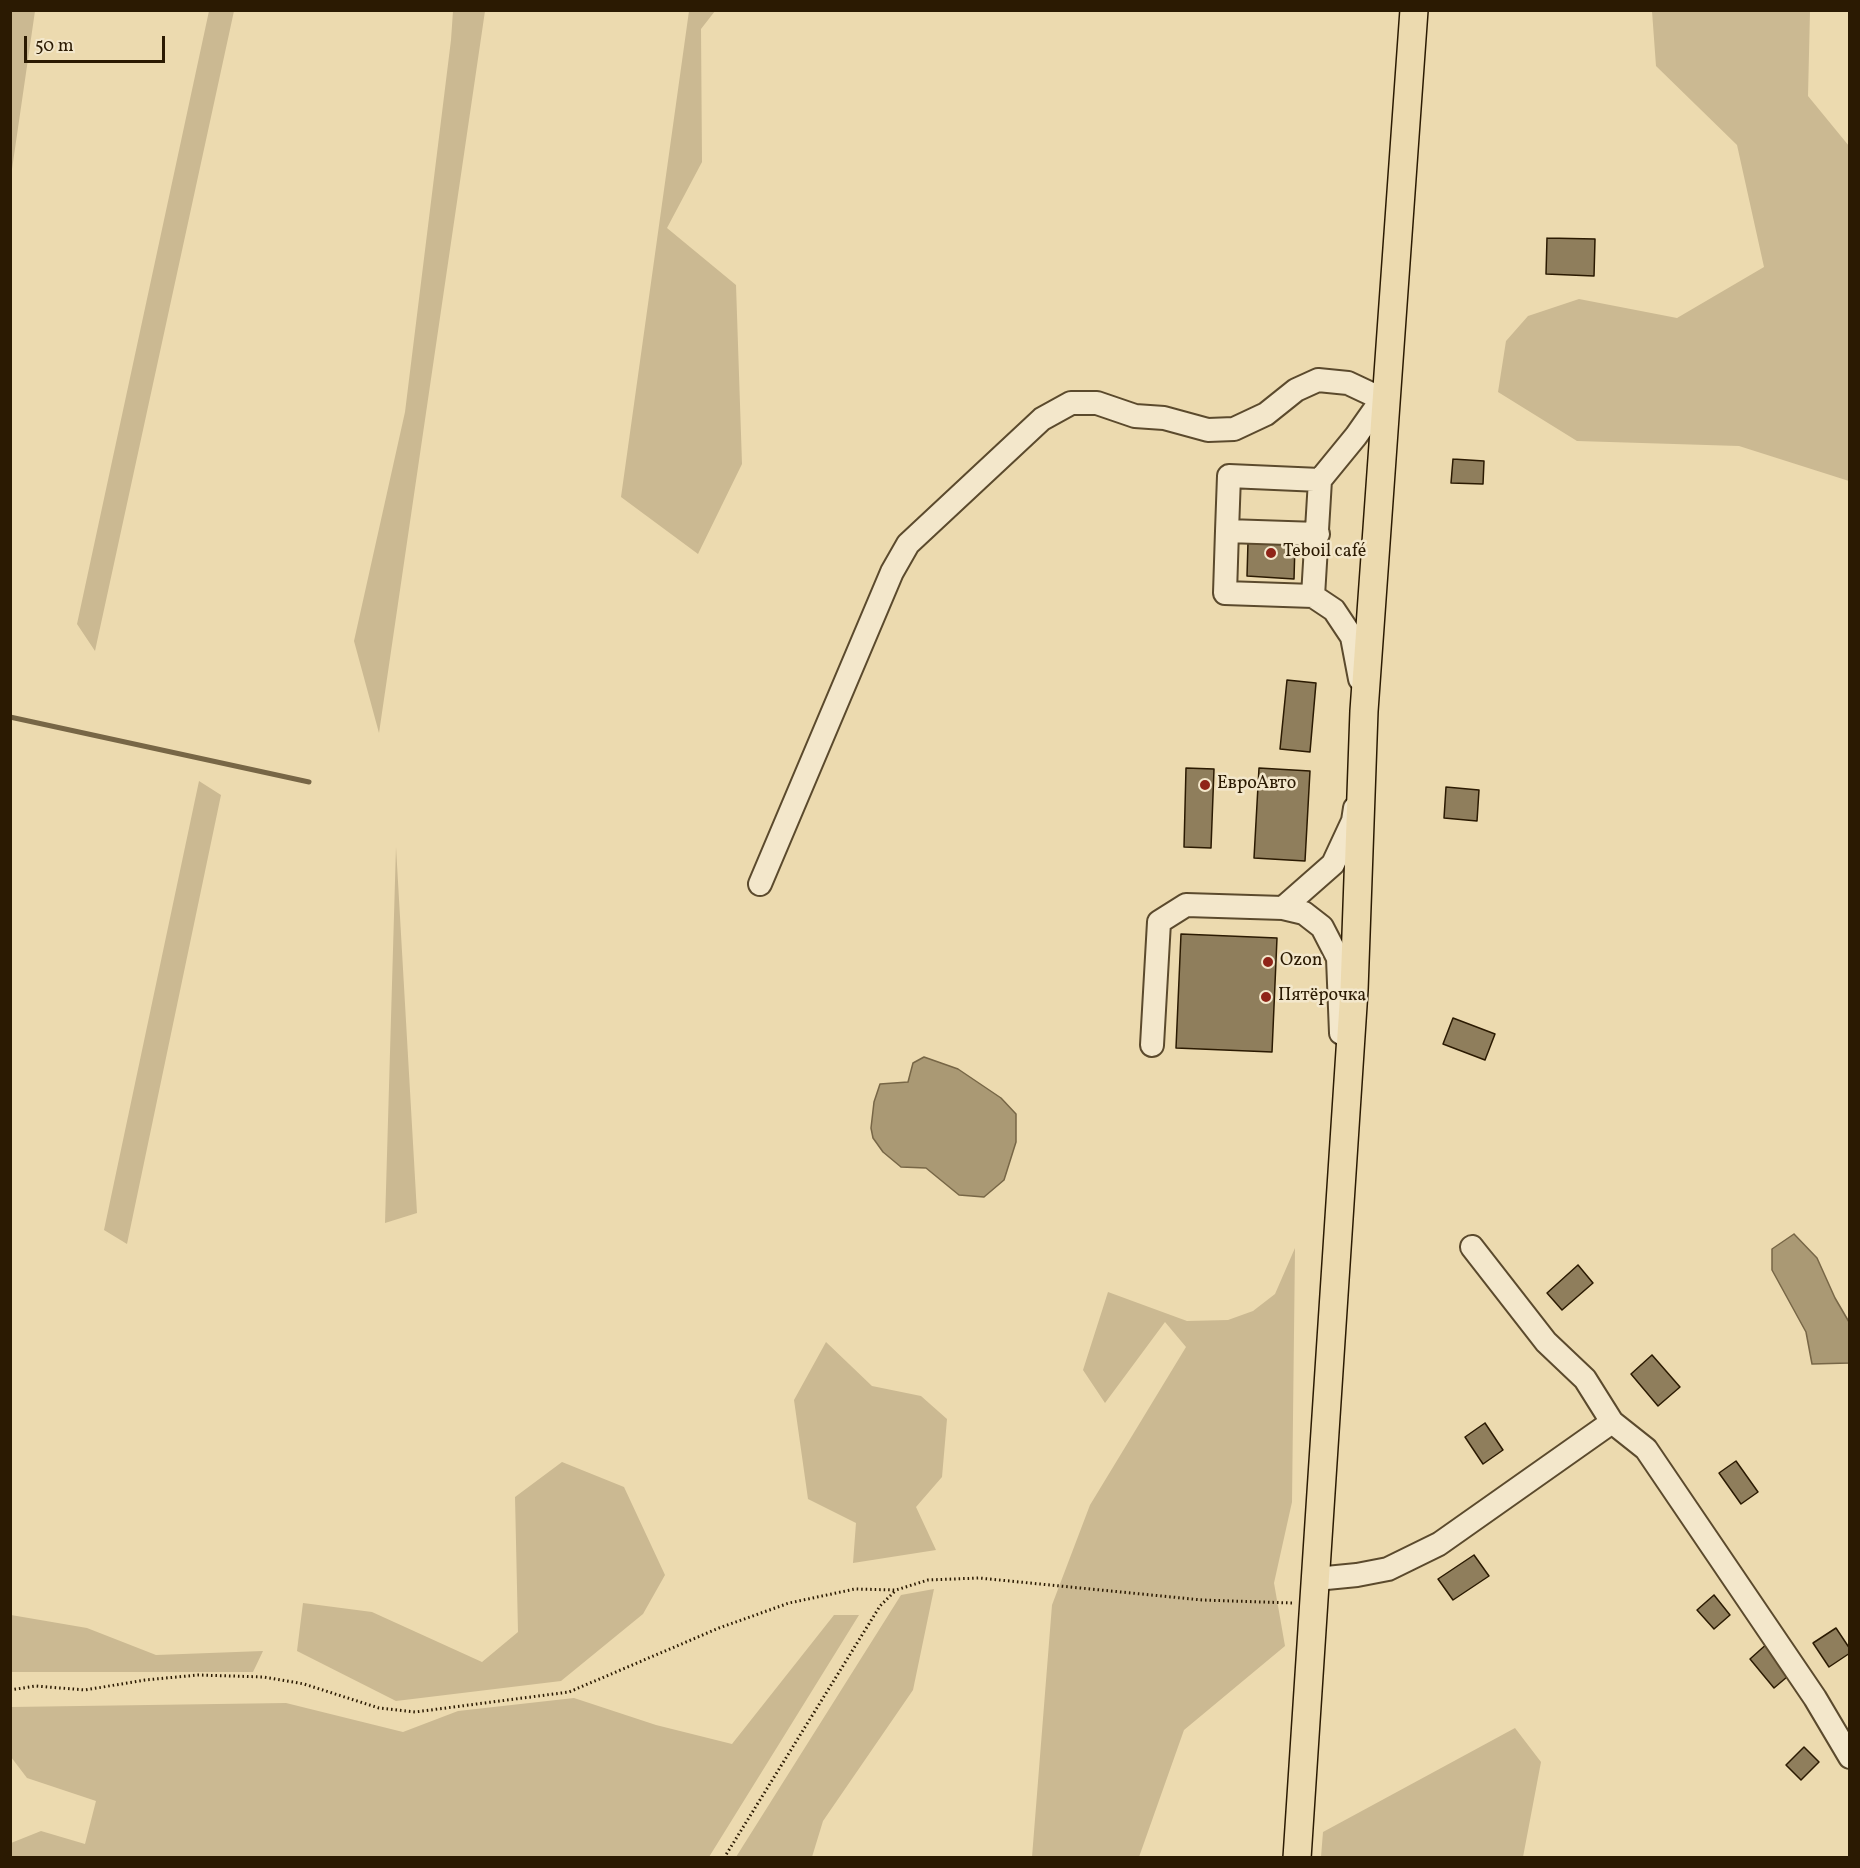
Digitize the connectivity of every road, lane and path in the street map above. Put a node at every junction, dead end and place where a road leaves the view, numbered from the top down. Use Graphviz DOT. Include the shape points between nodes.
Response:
graph roads {
  1 [pos="1414,10"];
  2 [pos="1390,366"];
  3 [pos="1382,399"];
  4 [pos="1320,480"];
  5 [pos="1227,531"];
  6 [pos="1318,534"];
  7 [pos="1313,596"];
  8 [pos="1364,711"];
  9 [pos="1361,772"];
  10 [pos="760,884"];
  11 [pos="1283,908"];
  12 [pos="1152,1045"];
  13 [pos="1345,1134"];
  14 [pos="1472,1247"];
  15 [pos="1612,1422"];
  16 [pos="896,1590"];
  17 [pos="1316,1591"];
  18 [pos="10,1690"];
  19 [pos="1850,1757"];
  20 [pos="724,1857"];
  21 [pos="1297,1857"];
  1 -- 2 [label="main road"];
  2 -- 3 [label="lane"];
  2 -- 8 [label="main road"];
  3 -- 4 [label="lane"];
  3 -- 10 [label="lane" via="1348,383 1318,380 1296,390 1266,414 1234,429 1208,430 1164,418 1135,416 1097,403 1071,403 1042,418 908,544 892,572"];
  4 -- 5 [label="lane" via="1229,476"];
  4 -- 6 [label="lane"];
  5 -- 6 [label="lane"];
  5 -- 7 [label="lane" via="1225,593"];
  6 -- 7 [label="lane"];
  7 -- 8 [label="lane" via="1334,610 1352,637"];
  8 -- 9 [label="main road"];
  9 -- 11 [label="lane" via="1353,821 1333,864"];
  9 -- 13 [label="main road"];
  11 -- 12 [label="lane" via="1186,905 1159,922"];
  11 -- 13 [label="lane" via="1304,913 1322,927 1338,958"];
  13 -- 17 [label="main road"];
  14 -- 15 [label="lane" via="1546,1342 1585,1379"];
  15 -- 17 [label="lane" via="1439,1544 1388,1569 1357,1575"];
  15 -- 19 [label="lane" via="1646,1449 1815,1698"];
  16 -- 17 [label="path" via="928,1580 979,1578 1202,1600"];
  16 -- 18 [label="path" via="855,1588 789,1603 719,1628 569,1692 414,1712 379,1708 304,1684 264,1677 198,1675 85,1690 36,1686"];
  16 -- 20 [label="path" via="880,1606"];
  17 -- 21 [label="main road"];
}
